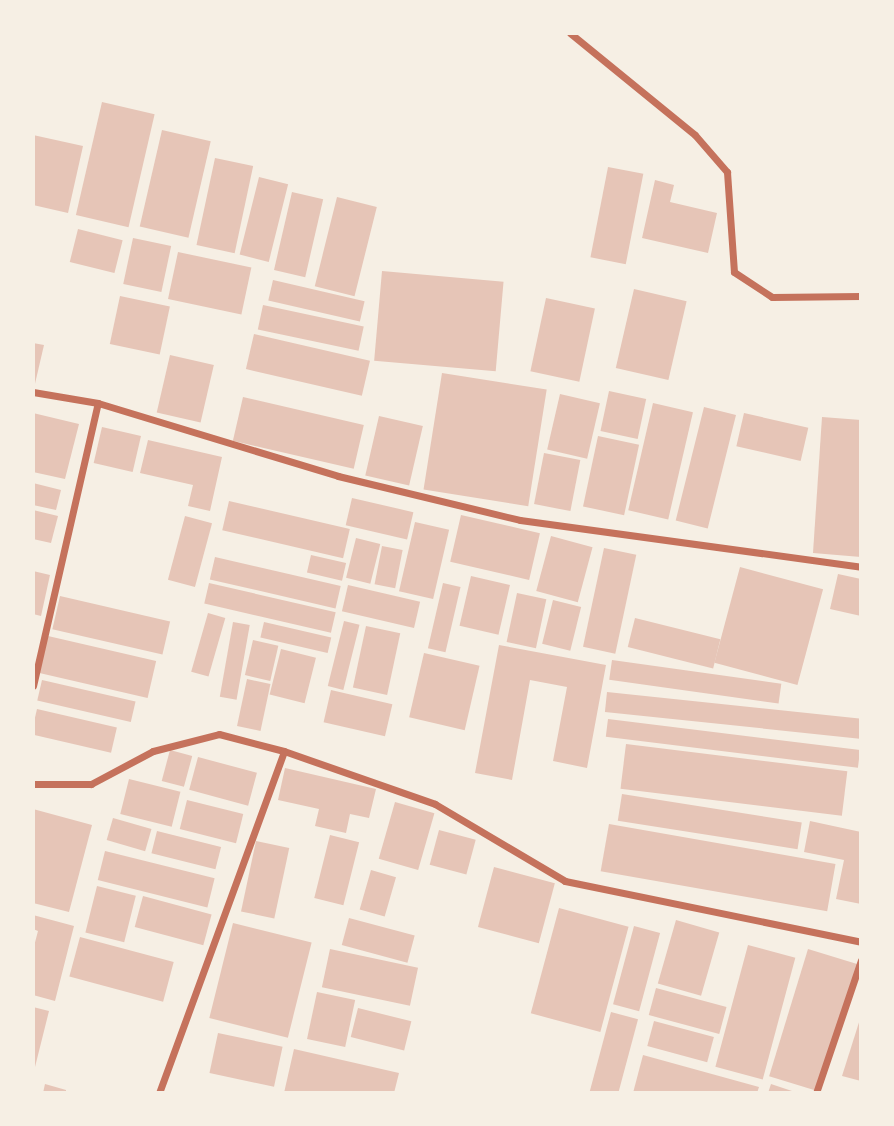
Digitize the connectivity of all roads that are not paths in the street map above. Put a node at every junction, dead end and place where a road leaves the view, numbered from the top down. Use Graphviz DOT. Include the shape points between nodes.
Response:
graph roads {
  1 [pos="570,33"];
  2 [pos="861,296"];
  3 [pos="33,393"];
  4 [pos="98,403"];
  5 [pos="861,567"];
  6 [pos="33,686"];
  7 [pos="284,751"];
  8 [pos="33,784"];
  9 [pos="861,942"];
  10 [pos="861,960"];
  11 [pos="159,1093"];
  12 [pos="816,1093"];
  1 -- 2 [label="street" via="695,135 727,172 734,272 772,298"];
  3 -- 4 [label="street"];
  4 -- 5 [label="street" via="338,476 520,520"];
  4 -- 6 [label="street"];
  7 -- 8 [label="street" via="219,734 153,751 92,784"];
  7 -- 9 [label="street" via="435,804 565,881"];
  7 -- 11 [label="street"];
  10 -- 12 [label="street"];
}
